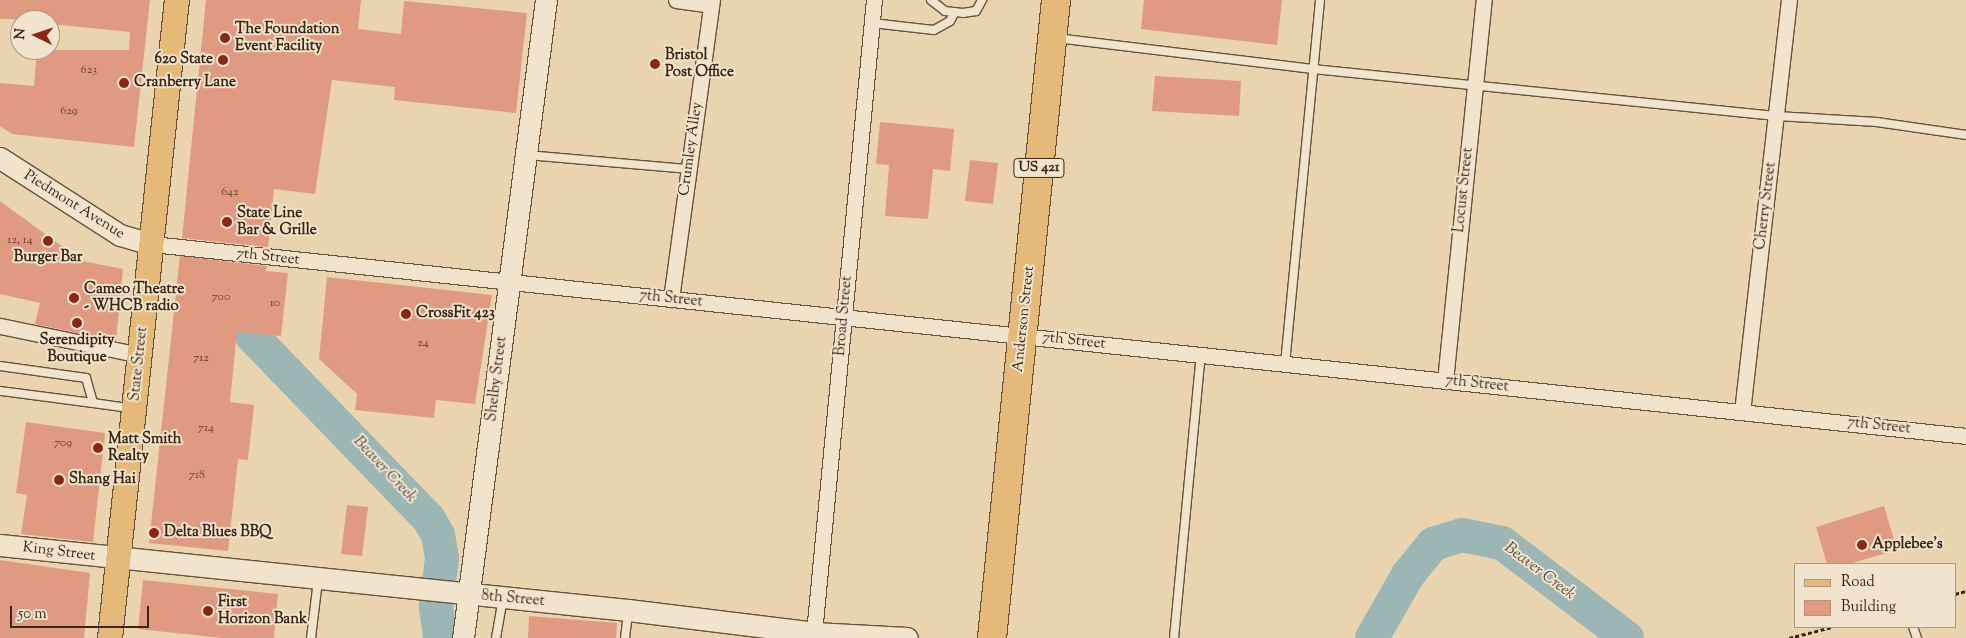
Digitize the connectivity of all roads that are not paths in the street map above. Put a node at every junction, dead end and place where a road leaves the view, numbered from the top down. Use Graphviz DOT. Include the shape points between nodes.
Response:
graph roads {
  1 [pos="178,0"];
  2 [pos="546,0"];
  3 [pos="676,0"];
  4 [pos="874,0"];
  5 [pos="931,0"];
  6 [pos="982,0"];
  7 [pos="1056,0"];
  8 [pos="1320,0"];
  9 [pos="1484,0"];
  10 [pos="1789,0"];
  11 [pos="711,2"];
  12 [pos="955,12"];
  13 [pos="872,23"];
  14 [pos="1052,38"];
  15 [pos="1312,69"];
  16 [pos="1475,85"];
  17 [pos="1776,116"];
  18 [pos="1966,134"];
  19 [pos="526,155"];
  20 [pos="0,158"];
  21 [pos="688,169"];
  22 [pos="152,244"];
  23 [pos="510,282"];
  24 [pos="671,299"];
  25 [pos="844,317"];
  26 [pos="0,326"];
  27 [pos="1022,336"];
  28 [pos="140,355"];
  29 [pos="1201,355"];
  30 [pos="1286,364"];
  31 [pos="0,366"];
  32 [pos="1445,380"];
  33 [pos="0,391"];
  34 [pos="93,403"];
  35 [pos="134,408"];
  36 [pos="1742,412"];
  37 [pos="1966,436"];
  38 [pos="0,545"];
  39 [pos="119,559"];
  40 [pos="318,579"];
  41 [pos="462,594"];
  42 [pos="503,598"];
  43 [pos="628,610"];
  44 [pos="814,633"];
  45 [pos="110,638"];
  46 [pos="312,638"];
  47 [pos="463,638"];
  48 [pos="496,638"];
  49 [pos="625,638"];
  50 [pos="907,638"];
  51 [pos="992,638"];
  52 [pos="1174,638"];
  1 -- 22 [label="main road, State Street"];
  2 -- 19 [label="street, Shelby Street"];
  3 -- 11 [label="street"];
  4 -- 13 [label="street, Broad Street"];
  5 -- 12 [label="lane" via="945,11"];
  6 -- 12 [label="lane" via="976,11"];
  7 -- 14 [label="highway, Anderson Street / US 421"];
  8 -- 15 [label="lane"];
  9 -- 16 [label="street, Locust Street"];
  10 -- 17 [label="street, Cherry Street"];
  11 -- 21 [label="street, Crumley Alley"];
  12 -- 13 [label="lane" via="950,21 934,30"];
  13 -- 25 [label="street, Broad Street"];
  14 -- 15 [label="lane"];
  14 -- 27 [label="highway, Anderson Street / US 421"];
  15 -- 16 [label="lane"];
  15 -- 30 [label="lane"];
  16 -- 17 [label="lane"];
  16 -- 32 [label="street, Locust Street"];
  17 -- 18 [label="lane" via="1877,122"];
  17 -- 36 [label="street, Cherry Street"];
  19 -- 21 [label="lane"];
  19 -- 23 [label="street, Shelby Street"];
  20 -- 22 [label="street, Piedmont Avenue" via="120,235"];
  21 -- 24 [label="street, Crumley Alley"];
  22 -- 23 [label="street, 7th Street"];
  22 -- 28 [label="main road, State Street"];
  23 -- 24 [label="street, 7th Street"];
  23 -- 41 [label="street, Shelby Street"];
  24 -- 25 [label="street, 7th Street"];
  25 -- 27 [label="street, 7th Street"];
  25 -- 44 [label="street, Broad Street"];
  26 -- 28 [label="street"];
  27 -- 29 [label="street, 7th Street"];
  27 -- 51 [label="highway, Anderson Street / US 421"];
  28 -- 35 [label="main road, State Street"];
  29 -- 30 [label="street, 7th Street"];
  29 -- 52 [label="lane"];
  30 -- 32 [label="street, 7th Street"];
  31 -- 34 [label="lane" via="86,378"];
  32 -- 36 [label="street, 7th Street"];
  33 -- 34 [label="lane"];
  34 -- 35 [label="lane"];
  35 -- 39 [label="main road, State Street"];
  36 -- 37 [label="street, 7th Street"];
  38 -- 39 [label="street, King Street"];
  39 -- 40 [label="street, 8th Street"];
  39 -- 45 [label="main road, State Street"];
  40 -- 41 [label="street, 8th Street"];
  40 -- 46 [label="lane"];
  41 -- 42 [label="street, 8th Street"];
  41 -- 47 [label="street, Shelby Street"];
  42 -- 43 [label="street, 8th Street"];
  42 -- 48 [label="lane"];
  43 -- 44 [label="street, 8th Street"];
  43 -- 49 [label="lane"];
  44 -- 50 [label="street, 8th Street"];
}
